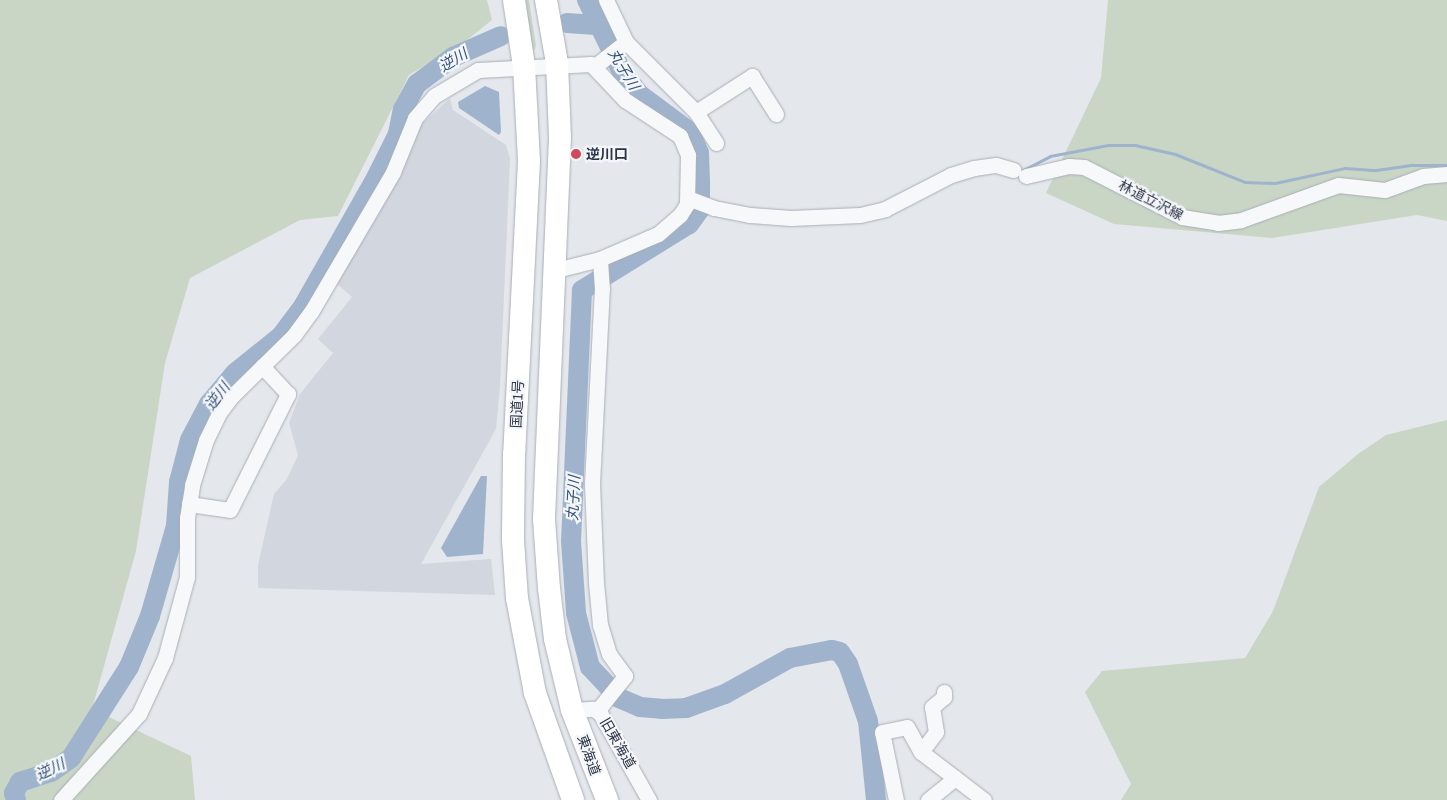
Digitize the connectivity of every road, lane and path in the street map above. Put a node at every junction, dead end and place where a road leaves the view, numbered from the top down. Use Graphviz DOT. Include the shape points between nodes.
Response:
graph roads {
  1 [pos="514,0"];
  2 [pos="546,0"];
  3 [pos="606,0"];
  4 [pos="623,44"];
  5 [pos="599,62"];
  6 [pos="524,66"];
  7 [pos="557,66"];
  8 [pos="696,112"];
  9 [pos="776,114"];
  10 [pos="716,143"];
  11 [pos="1447,174"];
  12 [pos="690,199"];
  13 [pos="600,261"];
  14 [pos="556,270"];
  15 [pos="262,366"];
  16 [pos="189,504"];
  17 [pos="944,692"];
  18 [pos="572,710"];
  19 [pos="597,711"];
  20 [pos="921,752"];
  21 [pos="955,778"];
  22 [pos="60,800"];
  23 [pos="573,800"];
  24 [pos="607,800"];
  25 [pos="649,800"];
  26 [pos="896,800"];
  27 [pos="928,800"];
  28 [pos="984,800"];
  1 -- 6 [label="highway, 国道1号"];
  2 -- 7 [label="highway"];
  3 -- 4 [label="street"];
  4 -- 5 [label="street"];
  4 -- 8 [label="street"];
  5 -- 7 [label="street"];
  5 -- 12 [label="street" via="625,100 680,136 688,155"];
  6 -- 7 [label="street"];
  6 -- 15 [label="street" via="478,70 434,96 415,118 393,172 311,312 294,335"];
  6 -- 23 [label="highway, 国道1号" via="529,161 514,454 513,540 517,598 533,684"];
  7 -- 14 [label="highway" via="560,137"];
  8 -- 9 [label="street" via="752,76"];
  8 -- 10 [label="street"];
  11 -- 12 [label="street, 林道立沢線" via="1423,176 1385,190 1338,185 1241,220 1218,223 1182,218 1084,167 1069,166 1019,173 996,165 974,168 951,175 885,209 860,215 791,218 714,208"];
  12 -- 13 [label="street" via="680,215 658,234"];
  13 -- 14 [label="street"];
  13 -- 19 [label="street" via="602,287 592,484 596,583 600,625 609,654 625,676"];
  14 -- 18 [label="highway" via="544,519 555,639"];
  15 -- 16 [label="street" via="219,413 203,449"];
  15 -- 16 [label="street" via="288,394 230,510"];
  16 -- 22 [label="street" via="187,577 164,658 151,690 139,714"];
  17 -- 20 [label="street" via="944,697 932,707 936,732"];
  18 -- 19 [label="street, 旧東海道"];
  18 -- 24 [label="highway, 東海道"];
  19 -- 25 [label="street, 旧東海道" via="630,762"];
  20 -- 21 [label="street"];
  20 -- 26 [label="street" via="907,727 882,732"];
  21 -- 27 [label="street"];
  21 -- 28 [label="street"];
}
